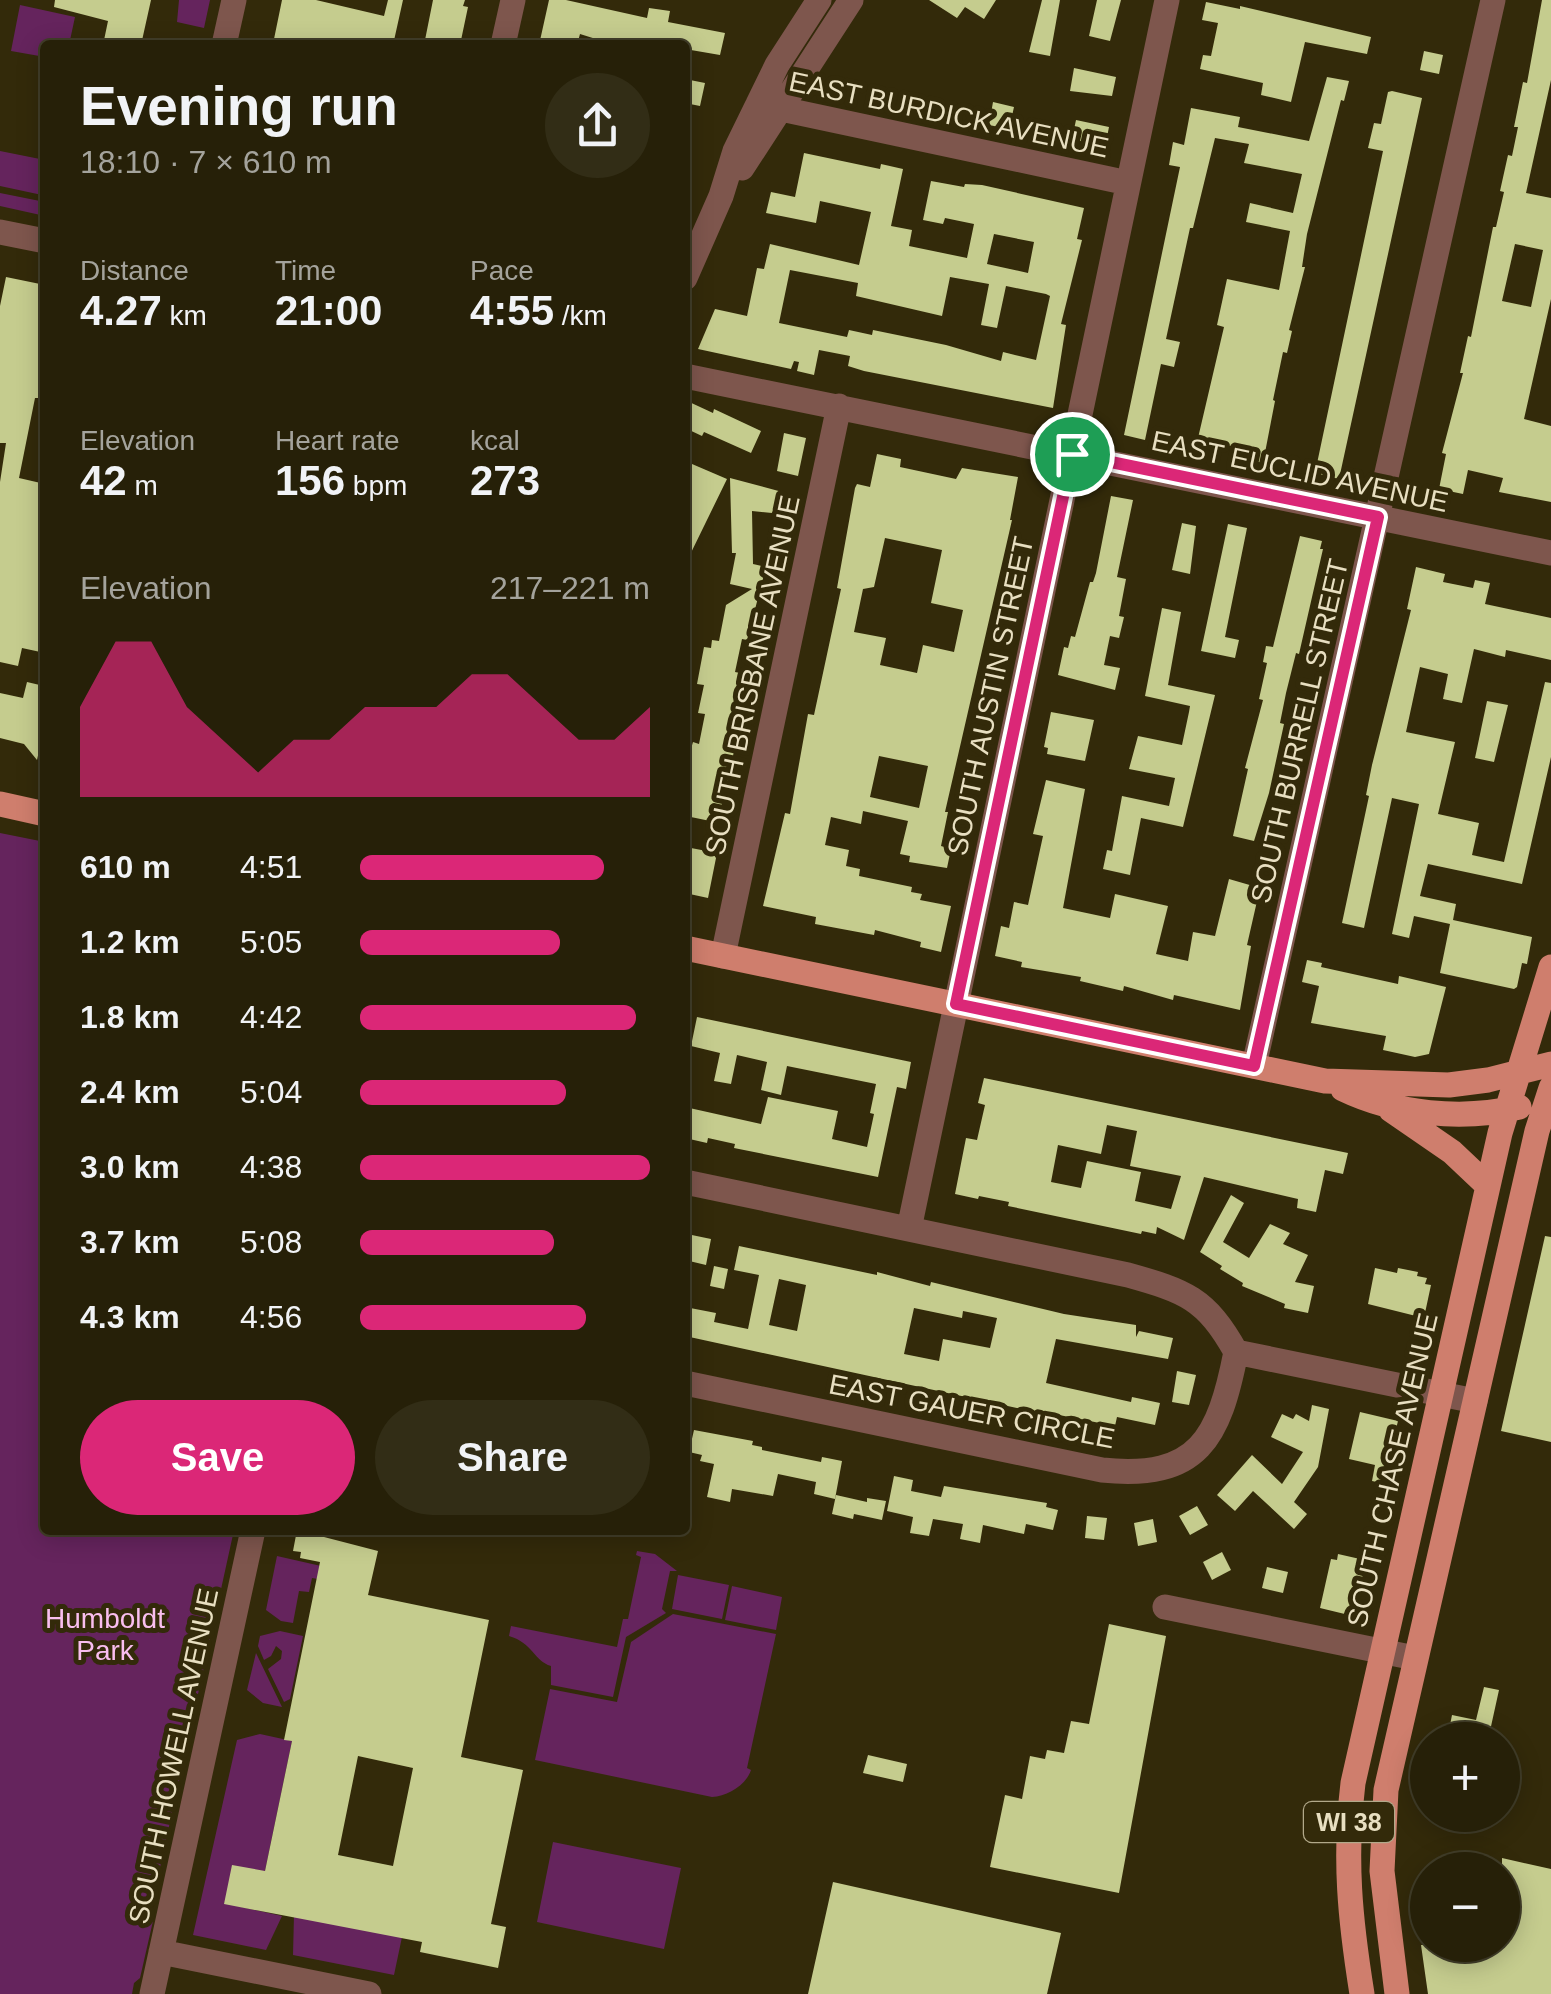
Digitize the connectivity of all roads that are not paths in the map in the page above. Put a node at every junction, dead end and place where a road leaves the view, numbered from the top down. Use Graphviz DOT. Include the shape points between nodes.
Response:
graph roads {
  1 [pos="234,0"];
  2 [pos="513,0"];
  3 [pos="819,0"];
  4 [pos="851,0"];
  5 [pos="1167,0"];
  6 [pos="1493,0"];
  7 [pos="225,40"];
  8 [pos="504,40"];
  9 [pos="769,106"];
  10 [pos="1128,184"];
  11 [pos="0,232"];
  12 [pos="40,241"];
  13 [pos="690,267"];
  14 [pos="690,377"];
  15 [pos="831,404"];
  16 [pos="1072,454"];
  17 [pos="1378,517"];
  18 [pos="1551,553"];
  19 [pos="0,804"];
  20 [pos="40,813"];
  21 [pos="690,949"];
  22 [pos="723,956"];
  23 [pos="1551,967"];
  24 [pos="956,1004"];
  25 [pos="1551,1064"];
  26 [pos="1254,1066"];
  27 [pos="1517,1074"];
  28 [pos="1325,1081"];
  29 [pos="1549,1096"];
  30 [pos="1387,1107"];
  31 [pos="1505,1111"];
  32 [pos="690,1183"];
  33 [pos="1488,1186"];
  34 [pos="909,1229"];
  35 [pos="1472,1251"];
  36 [pos="1508,1259"];
  37 [pos="1236,1352"];
  38 [pos="690,1384"];
  39 [pos="1440,1393"];
  40 [pos="1475,1401"];
  41 [pos="252,1535"];
  42 [pos="1165,1607"];
  43 [pos="1382,1652"];
  44 [pos="1415,1658"];
  45 [pos="161,1952"];
  46 [pos="152,1994"];
  47 [pos="369,1994"];
  48 [pos="1362,1994"];
  49 [pos="1397,1994"];
  1 -- 7 [label="street"];
  2 -- 8 [label="street"];
  3 -- 9 [label="street" via="777,65"];
  4 -- 9 [label="street"];
  5 -- 10 [label="street, SOUTH AUSTIN STREET"];
  6 -- 17 [label="street, SOUTH BURRELL STREET"];
  9 -- 10 [label="street, EAST BURDICK AVENUE"];
  9 -- 13 [label="street"];
  10 -- 16 [label="street, SOUTH AUSTIN STREET"];
  11 -- 12 [label="street"];
  14 -- 15 [label="street, EAST EUCLID AVENUE"];
  15 -- 16 [label="street, EAST EUCLID AVENUE"];
  15 -- 22 [label="street, SOUTH BRISBANE AVENUE"];
  16 -- 17 [label="street, EAST EUCLID AVENUE"];
  16 -- 24 [label="street, SOUTH AUSTIN STREET"];
  17 -- 18 [label="street, EAST EUCLID AVENUE"];
  17 -- 26 [label="street, SOUTH BURRELL STREET"];
  19 -- 20 [label="main road"];
  21 -- 22 [label="main road"];
  22 -- 24 [label="main road"];
  23 -- 27 [label="main road, SOUTH CHASE AVENUE / WI 38"];
  24 -- 26 [label="main road"];
  24 -- 34 [label="street, SOUTH AUSTIN STREET"];
  25 -- 27 [label="main road"];
  26 -- 28 [label="main road"];
  27 -- 28 [label="main road" via="1449,1085"];
  27 -- 31 [label="main road, SOUTH CHASE AVENUE / WI 38"];
  28 -- 30 [label="main road"];
  29 -- 31 [label="main road"];
  29 -- 36 [label="main road, WI 38"];
  30 -- 31 [label="main road"];
  30 -- 33 [label="main road"];
  31 -- 33 [label="main road, SOUTH CHASE AVENUE / WI 38"];
  32 -- 34 [label="street"];
  33 -- 35 [label="main road, SOUTH CHASE AVENUE / WI 38"];
  34 -- 37 [label="street" via="1168,1286 1198,1301"];
  35 -- 36 [label="main road"];
  35 -- 39 [label="main road, SOUTH CHASE AVENUE / WI 38"];
  36 -- 40 [label="main road, WI 38"];
  37 -- 38 [label="street, EAST GAUER CIRCLE" via="1218,1420 1199,1450 1170,1467 1136,1473"];
  37 -- 39 [label="street"];
  39 -- 40 [label="street"];
  39 -- 43 [label="main road, SOUTH CHASE AVENUE / WI 38"];
  40 -- 44 [label="main road, WI 38"];
  41 -- 45 [label="street, SOUTH HOWELL AVENUE"];
  42 -- 43 [label="street"];
  43 -- 44 [label="street"];
  43 -- 48 [label="main road, SOUTH CHASE AVENUE / WI 38" via="1346,1838"];
  44 -- 49 [label="main road, WI 38" via="1383,1818 1382,1871"];
  45 -- 46 [label="street, SOUTH HOWELL AVENUE"];
  45 -- 47 [label="street"];
}
